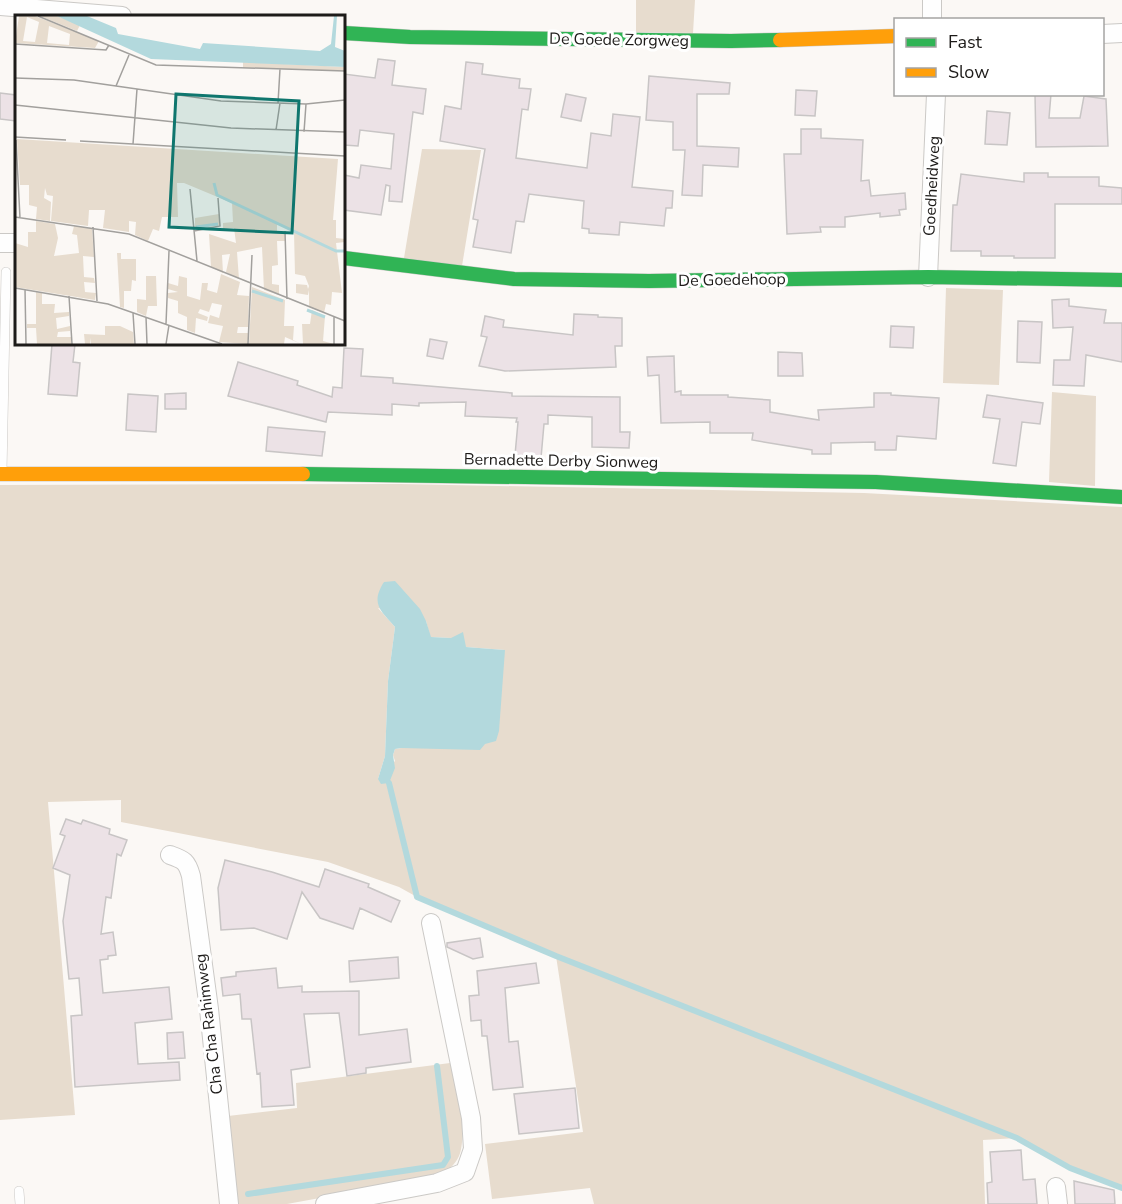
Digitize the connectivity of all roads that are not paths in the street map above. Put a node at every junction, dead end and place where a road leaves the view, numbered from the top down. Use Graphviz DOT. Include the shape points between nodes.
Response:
graph roads {
  1 [pos="932,0"];
  2 [pos="0,6"];
  3 [pos="110,15"];
  4 [pos="932,18"];
  5 [pos="345,33"];
  6 [pos="1122,33"];
  7 [pos="1104,34"];
  8 [pos="894,36"];
  9 [pos="936,96"];
  10 [pos="345,258"];
  11 [pos="6,272"];
  12 [pos="928,277"];
  13 [pos="1122,280"];
  14 [pos="1,474"];
  15 [pos="1122,497"];
  16 [pos="170,855"];
  17 [pos="431,923"];
  18 [pos="19,1191"];
  19 [pos="20,1204"];
  20 [pos="229,1204"];
  21 [pos="325,1204"];
  1 -- 4 [label="street"];
  2 -- 3 [label="street"];
  5 -- 8 [label="street, De Goede Zorgweg" via="730,41"];
  6 -- 7 [label="street"];
  9 -- 12 [label="street, Goedheidweg"];
  10 -- 12 [label="street, De Goedehoop" via="514,279"];
  11 -- 14 [label="lane"];
  12 -- 13 [label="street, De Goedehoop"];
  14 -- 15 [label="street, Bernadette Derby Sionweg" via="239,472 876,482"];
  16 -- 20 [label="street, Cha Cha Rahimweg" via="182,859 190,876 209,1009"];
  17 -- 21 [label="street" via="471,1118 473,1149 465,1172 437,1183"];
  18 -- 19 [label="lane"];
}
